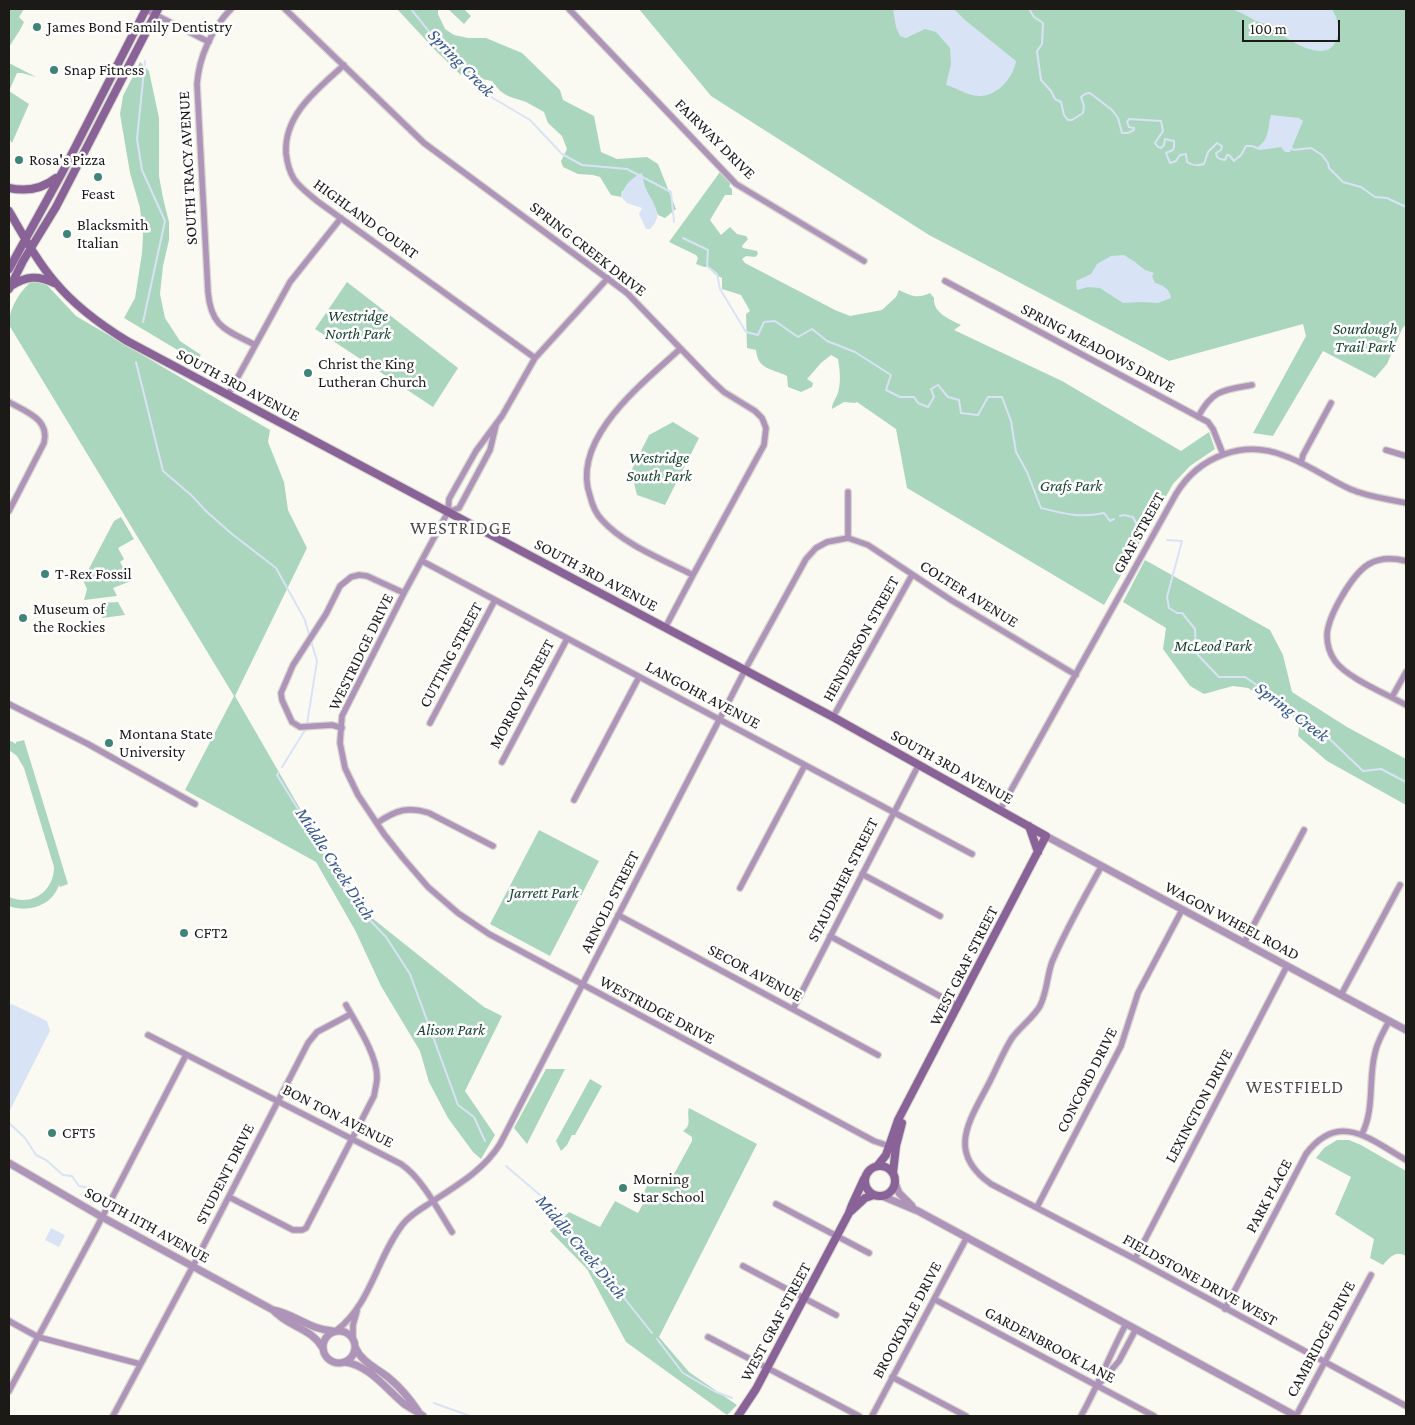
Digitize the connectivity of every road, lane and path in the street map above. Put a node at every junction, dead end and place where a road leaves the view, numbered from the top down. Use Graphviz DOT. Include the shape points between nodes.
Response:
graph roads {
  1 [pos="145,9"];
  2 [pos="231,9"];
  3 [pos="285,9"];
  4 [pos="569,9"];
  5 [pos="157,12"];
  6 [pos="210,42"];
  7 [pos="344,65"];
  8 [pos="60,175"];
  9 [pos="9,188"];
  10 [pos="9,211"];
  11 [pos="341,218"];
  12 [pos="25,238"];
  13 [pos="31,248"];
  14 [pos="864,260"];
  15 [pos="9,269"];
  16 [pos="608,278"];
  17 [pos="945,280"];
  18 [pos="57,285"];
  19 [pos="9,288"];
  20 [pos="255,345"];
  21 [pos="680,349"];
  22 [pos="535,358"];
  23 [pos="1252,385"];
  24 [pos="228,395"];
  25 [pos="9,402"];
  26 [pos="1331,403"];
  27 [pos="1198,417"];
  28 [pos="496,424"];
  29 [pos="1386,450"];
  30 [pos="1223,454"];
  31 [pos="1406,456"];
  32 [pos="1301,463"];
  33 [pos="848,492"];
  34 [pos="1406,503"];
  35 [pos="9,511"];
  36 [pos="448,512"];
  37 [pos="848,538"];
  38 [pos="422,561"];
  39 [pos="1406,561"];
  40 [pos="693,575"];
  41 [pos="912,575"];
  42 [pos="404,593"];
  43 [pos="495,600"];
  44 [pos="665,628"];
  45 [pos="567,638"];
  46 [pos="745,670"];
  47 [pos="1406,672"];
  48 [pos="1076,675"];
  49 [pos="639,677"];
  50 [pos="1392,697"];
  51 [pos="9,704"];
  52 [pos="1406,705"];
  53 [pos="833,717"];
  54 [pos="720,719"];
  55 [pos="430,723"];
  56 [pos="342,728"];
  57 [pos="502,762"];
  58 [pos="919,764"];
  59 [pos="805,765"];
  60 [pos="574,800"];
  61 [pos="195,804"];
  62 [pos="1000,810"];
  63 [pos="893,812"];
  64 [pos="377,823"];
  65 [pos="1029,826"];
  66 [pos="1304,830"];
  67 [pos="1046,836"];
  68 [pos="493,846"];
  69 [pos="1038,852"];
  70 [pos="972,854"];
  71 [pos="1101,867"];
  72 [pos="862,874"];
  73 [pos="1400,885"];
  74 [pos="740,888"];
  75 [pos="1182,910"];
  76 [pos="618,915"];
  77 [pos="940,916"];
  78 [pos="830,936"];
  79 [pos="1244,943"];
  80 [pos="1287,966"];
  81 [pos="582,985"];
  82 [pos="1341,995"];
  83 [pos="346,1005"];
  84 [pos="958,1006"];
  85 [pos="793,1008"];
  86 [pos="351,1014"];
  87 [pos="1389,1021"];
  88 [pos="1406,1030"];
  89 [pos="148,1035"];
  90 [pos="186,1055"];
  91 [pos="878,1055"];
  92 [pos="278,1101"];
  93 [pos="906,1109"];
  94 [pos="1362,1134"];
  95 [pos="352,1139"];
  96 [pos="889,1146"];
  97 [pos="1406,1160"];
  98 [pos="9,1163"];
  99 [pos="878,1166"];
  100 [pos="893,1172"];
  101 [pos="864,1179"];
  102 [pos="895,1183"];
  103 [pos="878,1196"];
  104 [pos="229,1197"];
  105 [pos="432,1201"];
  106 [pos="776,1204"];
  107 [pos="1037,1207"];
  108 [pos="918,1211"];
  109 [pos="850,1213"];
  110 [pos="102,1217"];
  111 [pos="452,1232"];
  112 [pos="837,1236"];
  113 [pos="966,1237"];
  114 [pos="869,1253"];
  115 [pos="1135,1259"];
  116 [pos="193,1266"];
  117 [pos="743,1266"];
  118 [pos="1371,1275"];
  119 [pos="805,1299"];
  120 [pos="934,1299"];
  121 [pos="358,1309"];
  122 [pos="1225,1309"];
  123 [pos="273,1310"];
  124 [pos="836,1315"];
  125 [pos="9,1321"];
  126 [pos="1126,1324"];
  127 [pos="1136,1329"];
  128 [pos="335,1331"];
  129 [pos="38,1337"];
  130 [pos="353,1338"];
  131 [pos="708,1338"];
  132 [pos="322,1347"];
  133 [pos="355,1347"];
  134 [pos="344,1362"];
  135 [pos="1324,1363"];
  136 [pos="140,1364"];
  137 [pos="767,1368"];
  138 [pos="892,1377"];
  139 [pos="1098,1386"];
  140 [pos="9,1391"];
  141 [pos="1406,1406"];
  142 [pos="420,1414"];
  143 [pos="113,1416"];
  144 [pos="738,1416"];
  145 [pos="859,1416"];
  146 [pos="872,1416"];
  147 [pos="966,1416"];
  148 [pos="1081,1416"];
  149 [pos="1154,1416"];
  150 [pos="1296,1416"];
  1 -- 5 [label="street"];
  1 -- 8 [label="main road"];
  2 -- 6 [label="street"];
  3 -- 7 [label="street, SPRING CREEK DRIVE"];
  4 -- 14 [label="street, FAIRWAY DRIVE" via="736,184"];
  5 -- 6 [label="street"];
  5 -- 13 [label="main road" via="56,207"];
  6 -- 20 [label="street, SOUTH TRACY AVENUE" via="202,58 197,84 209,303 216,321"];
  7 -- 11 [label="street, HIGHLAND COURT" via="299,110 289,128 286,146 290,172 297,183"];
  7 -- 16 [label="street, SPRING CREEK DRIVE" via="424,143"];
  8 -- 9 [label="main road" via="35,189"];
  8 -- 12 [label="main road"];
  10 -- 12 [label="main road, SOUTH 3RD AVENUE"];
  11 -- 20 [label="street" via="290,282"];
  11 -- 22 [label="street, HIGHLAND COURT"];
  12 -- 13 [label="main road, SOUTH 3RD AVENUE"];
  12 -- 15 [label="main road"];
  13 -- 18 [label="main road, SOUTH 3RD AVENUE"];
  13 -- 19 [label="main road"];
  16 -- 21 [label="street, SPRING CREEK DRIVE" via="627,293"];
  16 -- 22 [label="street, WESTRIDGE DRIVE"];
  17 -- 27 [label="street, SPRING MEADOWS DRIVE"];
  18 -- 19 [label="main road" via="33,277"];
  18 -- 24 [label="main road, SOUTH 3RD AVENUE" via="110,331"];
  20 -- 24 [label="street"];
  21 -- 40 [label="street, SPRING CREEK DRIVE" via="724,392 755,411 766,428 764,445"];
  21 -- 40 [label="street" via="610,418 589,459 587,489 601,519 612,529"];
  22 -- 28 [label="street, WESTRIDGE DRIVE"];
  23 -- 27 [label="street" via="1216,393"];
  24 -- 36 [label="main road, SOUTH 3RD AVENUE"];
  25 -- 35 [label="street" via="36,417 46,433"];
  26 -- 32 [label="street"];
  27 -- 30 [label="street, SPRING MEADOWS DRIVE" via="1213,429"];
  28 -- 36 [label="street, WESTRIDGE DRIVE" via="476,451 449,499"];
  28 -- 36 [label="street, WESTRIDGE DRIVE" via="490,450 459,508"];
  29 -- 31 [label="street"];
  30 -- 32 [label="street, GRAF STREET" via="1264,449"];
  30 -- 48 [label="street, GRAF STREET" via="1201,466 1184,481"];
  32 -- 34 [label="street, GRAF STREET" via="1352,490"];
  33 -- 37 [label="street"];
  36 -- 38 [label="street, WESTRIDGE DRIVE"];
  36 -- 44 [label="main road, SOUTH 3RD AVENUE"];
  37 -- 41 [label="street, COLTER AVENUE" via="868,545"];
  37 -- 46 [label="street, ARNOLD STREET" via="827,542 806,559"];
  38 -- 42 [label="street, WESTRIDGE DRIVE"];
  38 -- 43 [label="street, LANGOHR AVENUE"];
  39 -- 50 [label="street" via="1391,558 1376,561 1359,572 1331,619 1327,636 1331,654 1343,670"];
  40 -- 44 [label="street, SPRING CREEK DRIVE"];
  41 -- 48 [label="street, COLTER AVENUE"];
  41 -- 53 [label="street, HENDERSON STREET"];
  42 -- 56 [label="street, WESTRIDGE DRIVE" via="342,716"];
  42 -- 56 [label="street" via="367,576 351,577 340,586 280,693 292,722 300,727 332,725"];
  43 -- 45 [label="street, LANGOHR AVENUE"];
  43 -- 55 [label="street, CUTTING STREET"];
  44 -- 46 [label="main road, SOUTH 3RD AVENUE"];
  45 -- 49 [label="street, LANGOHR AVENUE"];
  45 -- 57 [label="street, MORROW STREET"];
  46 -- 53 [label="main road, SOUTH 3RD AVENUE"];
  46 -- 54 [label="street, ARNOLD STREET"];
  47 -- 50 [label="street"];
  48 -- 62 [label="street, GRAF STREET"];
  49 -- 54 [label="street, LANGOHR AVENUE"];
  49 -- 60 [label="street"];
  50 -- 52 [label="street"];
  51 -- 61 [label="street"];
  53 -- 58 [label="main road, SOUTH 3RD AVENUE"];
  54 -- 59 [label="street, LANGOHR AVENUE"];
  54 -- 76 [label="street, ARNOLD STREET"];
  56 -- 64 [label="street, WESTRIDGE DRIVE" via="340,743 344,768"];
  58 -- 62 [label="main road, SOUTH 3RD AVENUE"];
  58 -- 63 [label="street, STAUDAHER STREET"];
  59 -- 63 [label="street, LANGOHR AVENUE"];
  59 -- 74 [label="street"];
  62 -- 65 [label="main road, SOUTH 3RD AVENUE"];
  63 -- 70 [label="street, LANGOHR AVENUE"];
  63 -- 72 [label="street, STAUDAHER STREET"];
  64 -- 68 [label="street" via="402,810 420,810"];
  64 -- 81 [label="street, WESTRIDGE DRIVE" via="428,887 458,913 489,934"];
  65 -- 67 [label="main road, SOUTH 3RD AVENUE"];
  65 -- 69 [label="main road"];
  66 -- 79 [label="street"];
  67 -- 69 [label="main road, WEST GRAF STREET"];
  67 -- 71 [label="street, WAGON WHEEL ROAD"];
  69 -- 84 [label="main road, WEST GRAF STREET"];
  71 -- 75 [label="street, WAGON WHEEL ROAD"];
  71 -- 107 [label="street, FIELDSTONE DRIVE WEST" via="1051,964 1040,1005 1012,1038 966,1131 965,1149 971,1165 981,1177"];
  72 -- 77 [label="street"];
  72 -- 78 [label="street, STAUDAHER STREET"];
  73 -- 82 [label="street"];
  75 -- 79 [label="street, WAGON WHEEL ROAD"];
  75 -- 107 [label="street, CONCORD DRIVE" via="1138,993 1122,1046"];
  76 -- 81 [label="street, ARNOLD STREET"];
  76 -- 85 [label="street, SECOR AVENUE"];
  78 -- 84 [label="street"];
  78 -- 85 [label="street, STAUDAHER STREET"];
  79 -- 80 [label="street, WAGON WHEEL ROAD"];
  80 -- 82 [label="street, WAGON WHEEL ROAD"];
  80 -- 115 [label="street, LEXINGTON DRIVE"];
  81 -- 96 [label="street, WESTRIDGE DRIVE" via="874,1141"];
  81 -- 105 [label="street, ARNOLD STREET" via="496,1152 480,1168"];
  82 -- 87 [label="street, WAGON WHEEL ROAD"];
  83 -- 86 [label="street"];
  84 -- 93 [label="main road, WEST GRAF STREET"];
  85 -- 91 [label="street, SECOR AVENUE"];
  86 -- 92 [label="street, STUDENT DRIVE" via="312,1036"];
  86 -- 95 [label="street" via="374,1059 377,1078 374,1096"];
  87 -- 88 [label="street, WAGON WHEEL ROAD"];
  87 -- 94 [label="street" via="1375,1053 1369,1117"];
  89 -- 90 [label="street, BON TON AVENUE"];
  90 -- 92 [label="street, BON TON AVENUE"];
  90 -- 110 [label="street"];
  92 -- 95 [label="street, BON TON AVENUE"];
  92 -- 104 [label="street, STUDENT DRIVE"];
  93 -- 96 [label="main road, WEST GRAF STREET" via="898,1120"];
  93 -- 100 [label="main road, WEST GRAF STREET"];
  94 -- 97 [label="street"];
  94 -- 122 [label="street, PARK PLACE" via="1338,1132 1322,1137 1312,1146"];
  95 -- 104 [label="street" via="306,1228 302,1230 293,1230"];
  95 -- 105 [label="street, BON TON AVENUE" via="409,1169"];
  96 -- 99 [label="main road, WEST GRAF STREET"];
  98 -- 110 [label="street, SOUTH 11TH AVENUE"];
  99 -- 100 [label="main road"];
  99 -- 101 [label="main road" via="870,1168"];
  100 -- 102 [label="main road"];
  101 -- 103 [label="main road" via="868,1191"];
  101 -- 109 [label="main road, WEST GRAF STREET"];
  102 -- 103 [label="main road" via="892,1190"];
  102 -- 108 [label="street" via="902,1198"];
  103 -- 108 [label="street"];
  103 -- 109 [label="main road, WEST GRAF STREET" via="865,1198"];
  104 -- 116 [label="street, STUDENT DRIVE"];
  105 -- 111 [label="street, BON TON AVENUE"];
  105 -- 121 [label="street, ARNOLD STREET" via="402,1225"];
  106 -- 112 [label="street"];
  107 -- 115 [label="street, FIELDSTONE DRIVE WEST"];
  108 -- 113 [label="street"];
  109 -- 112 [label="main road, WEST GRAF STREET"];
  110 -- 116 [label="street, SOUTH 11TH AVENUE"];
  110 -- 129 [label="street"];
  112 -- 114 [label="street"];
  112 -- 119 [label="main road, WEST GRAF STREET"];
  113 -- 120 [label="street, BROOKDALE DRIVE"];
  113 -- 126 [label="street"];
  115 -- 122 [label="street, FIELDSTONE DRIVE WEST"];
  116 -- 123 [label="street, SOUTH 11TH AVENUE"];
  116 -- 136 [label="street, STUDENT DRIVE"];
  117 -- 119 [label="street"];
  118 -- 135 [label="street, CAMBRIDGE DRIVE"];
  119 -- 124 [label="street"];
  119 -- 137 [label="main road, WEST GRAF STREET"];
  120 -- 138 [label="street, BROOKDALE DRIVE"];
  120 -- 139 [label="street, GARDENBROOK LANE"];
  121 -- 128 [label="street, ARNOLD STREET"];
  121 -- 130 [label="street, ARNOLD STREET"];
  122 -- 135 [label="street, FIELDSTONE DRIVE WEST"];
  123 -- 128 [label="street, SOUTH 11TH AVENUE" via="285,1312 319,1330"];
  123 -- 132 [label="street, SOUTH 11TH AVENUE" via="281,1319 315,1337"];
  125 -- 129 [label="street"];
  126 -- 127 [label="street"];
  126 -- 139 [label="street" via="1109,1355"];
  127 -- 139 [label="street" via="1119,1360"];
  127 -- 150 [label="street"];
  128 -- 130 [label="street" via="346,1332"];
  128 -- 132 [label="street" via="326,1336"];
  129 -- 136 [label="street"];
  129 -- 140 [label="street"];
  130 -- 133 [label="street"];
  131 -- 137 [label="street"];
  132 -- 134 [label="street" via="328,1360"];
  133 -- 134 [label="street" via="351,1358"];
  133 -- 142 [label="street" via="362,1358 409,1398"];
  134 -- 142 [label="street" via="365,1369"];
  135 -- 141 [label="street, FIELDSTONE DRIVE WEST"];
  135 -- 150 [label="street, CAMBRIDGE DRIVE"];
  136 -- 143 [label="street, STUDENT DRIVE"];
  137 -- 144 [label="main road, WEST GRAF STREET"];
  137 -- 145 [label="street"];
  138 -- 146 [label="street, BROOKDALE DRIVE"];
  138 -- 147 [label="street"];
  139 -- 148 [label="street"];
  139 -- 149 [label="street, GARDENBROOK LANE"];
}
